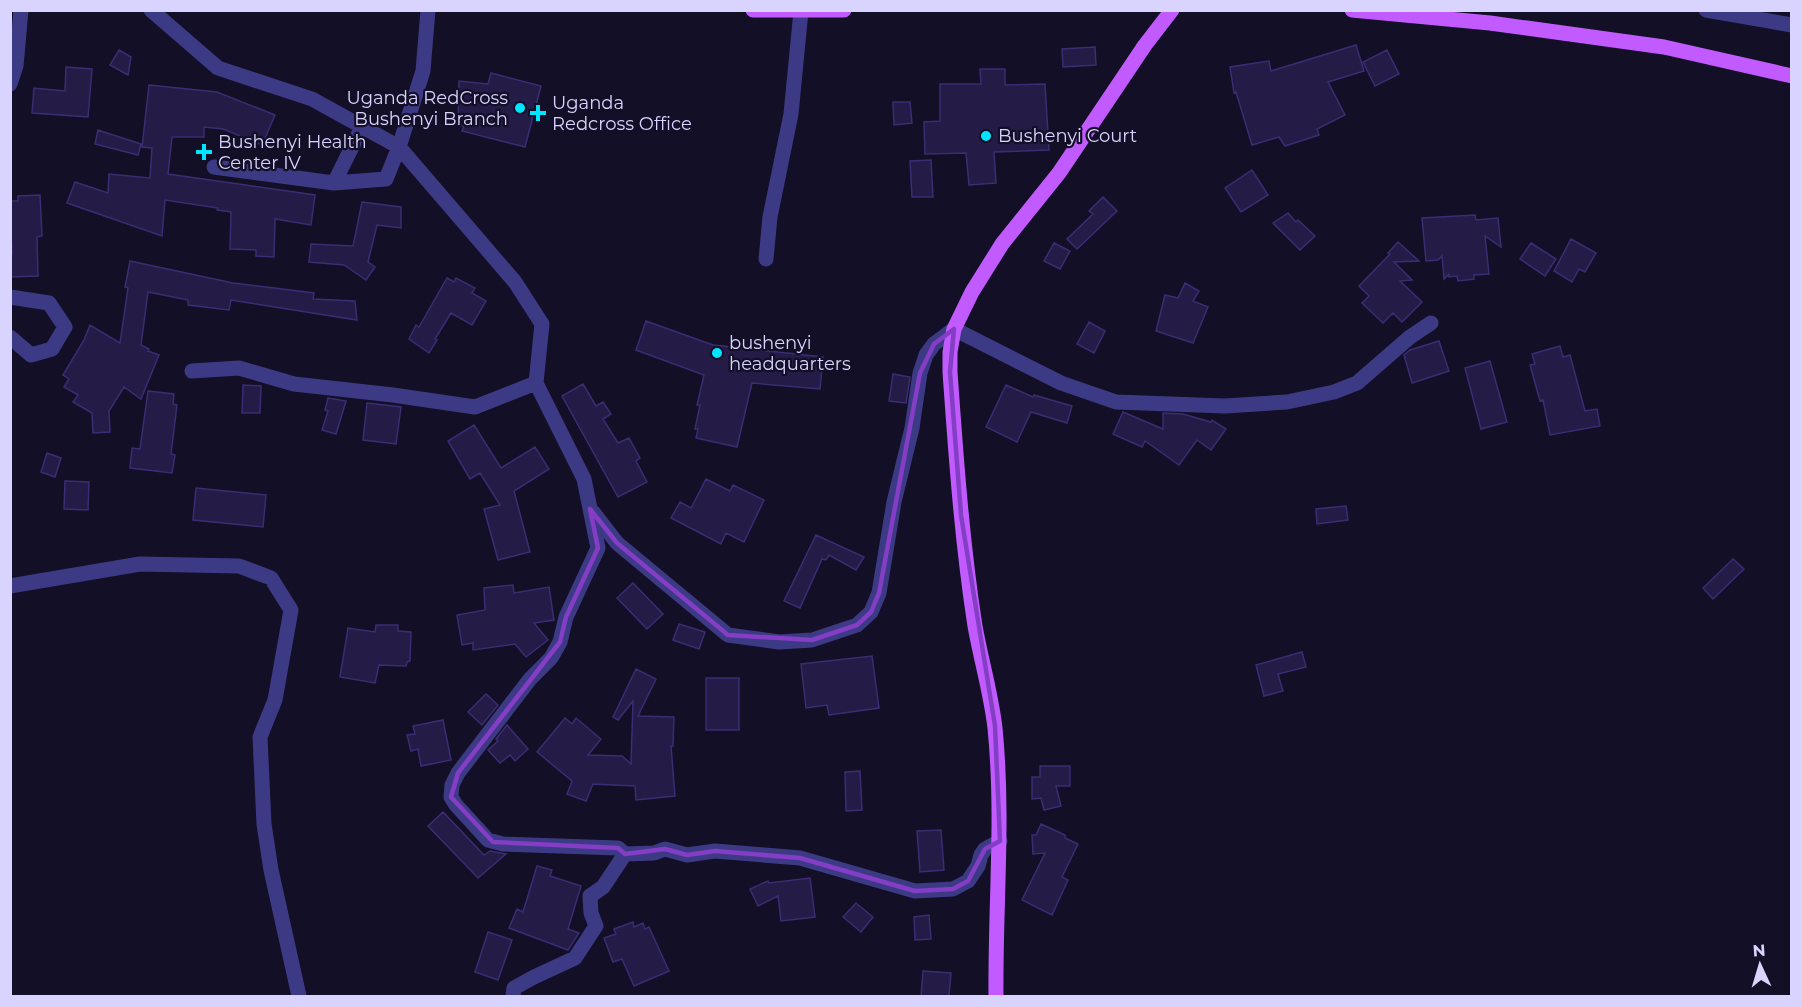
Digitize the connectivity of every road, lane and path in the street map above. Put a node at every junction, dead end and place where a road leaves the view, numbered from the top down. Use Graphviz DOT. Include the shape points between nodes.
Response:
graph roads {
  1 [pos="21,10"];
  2 [pos="151,10"];
  3 [pos="428,10"];
  4 [pos="753,10"];
  5 [pos="844,10"];
  6 [pos="1172,10"];
  7 [pos="1352,10"];
  8 [pos="1706,10"];
  9 [pos="801,12"];
  10 [pos="1791,25"];
  11 [pos="1791,76"];
  12 [pos="10,84"];
  13 [pos="362,126"];
  14 [pos="399,147"];
  15 [pos="214,167"];
  16 [pos="334,183"];
  17 [pos="766,259"];
  18 [pos="10,297"];
  19 [pos="1431,323"];
  20 [pos="954,329"];
  21 [pos="10,337"];
  22 [pos="192,371"];
  23 [pos="536,383"];
  24 [pos="590,509"];
  25 [pos="10,586"];
  26 [pos="1000,841"];
  27 [pos="625,854"];
  28 [pos="299,996"];
  29 [pos="513,996"];
  30 [pos="996,996"];
  1 -- 12 [label="street" via="16,66"];
  2 -- 13 [label="street" via="218,68 312,99"];
  3 -- 14 [label="street" via="423,71"];
  4 -- 9 [label="main road"];
  5 -- 9 [label="main road"];
  6 -- 20 [label="main road" via="1059,172 1002,244"];
  7 -- 11 [label="main road" via="1490,23 1664,47"];
  8 -- 10 [label="street"];
  9 -- 17 [label="street" via="791,114 770,217"];
  13 -- 14 [label="street"];
  13 -- 16 [label="street"];
  14 -- 16 [label="street" via="386,179"];
  14 -- 23 [label="street" via="515,282 542,324"];
  15 -- 16 [label="street"];
  18 -- 21 [label="street" via="49,303 65,327 52,349 31,355"];
  19 -- 20 [label="street" via="1358,383 1287,402 1225,406 1116,402 1061,383"];
  20 -- 24 [label="street" via="934,344 920,373 879,593 871,612 857,625 812,640 779,642 728,635 617,543"];
  20 -- 26 [label="main road" via="950,372 961,515 975,628 995,726"];
  22 -- 23 [label="street" via="239,368 294,384 475,407"];
  23 -- 24 [label="street" via="584,479"];
  24 -- 27 [label="street" via="598,548 566,617 560,642 458,773 451,797 493,842 618,848"];
  25 -- 28 [label="street" via="140,564 239,566 271,578 291,610 275,700 260,737 261,785 271,870"];
  26 -- 27 [label="street" via="985,849 968,881 953,890 915,891 800,858 715,851 687,855 665,849"];
  26 -- 30 [label="main road"];
  27 -- 29 [label="street" via="603,887 590,896 596,926 575,958 514,988"];
}
